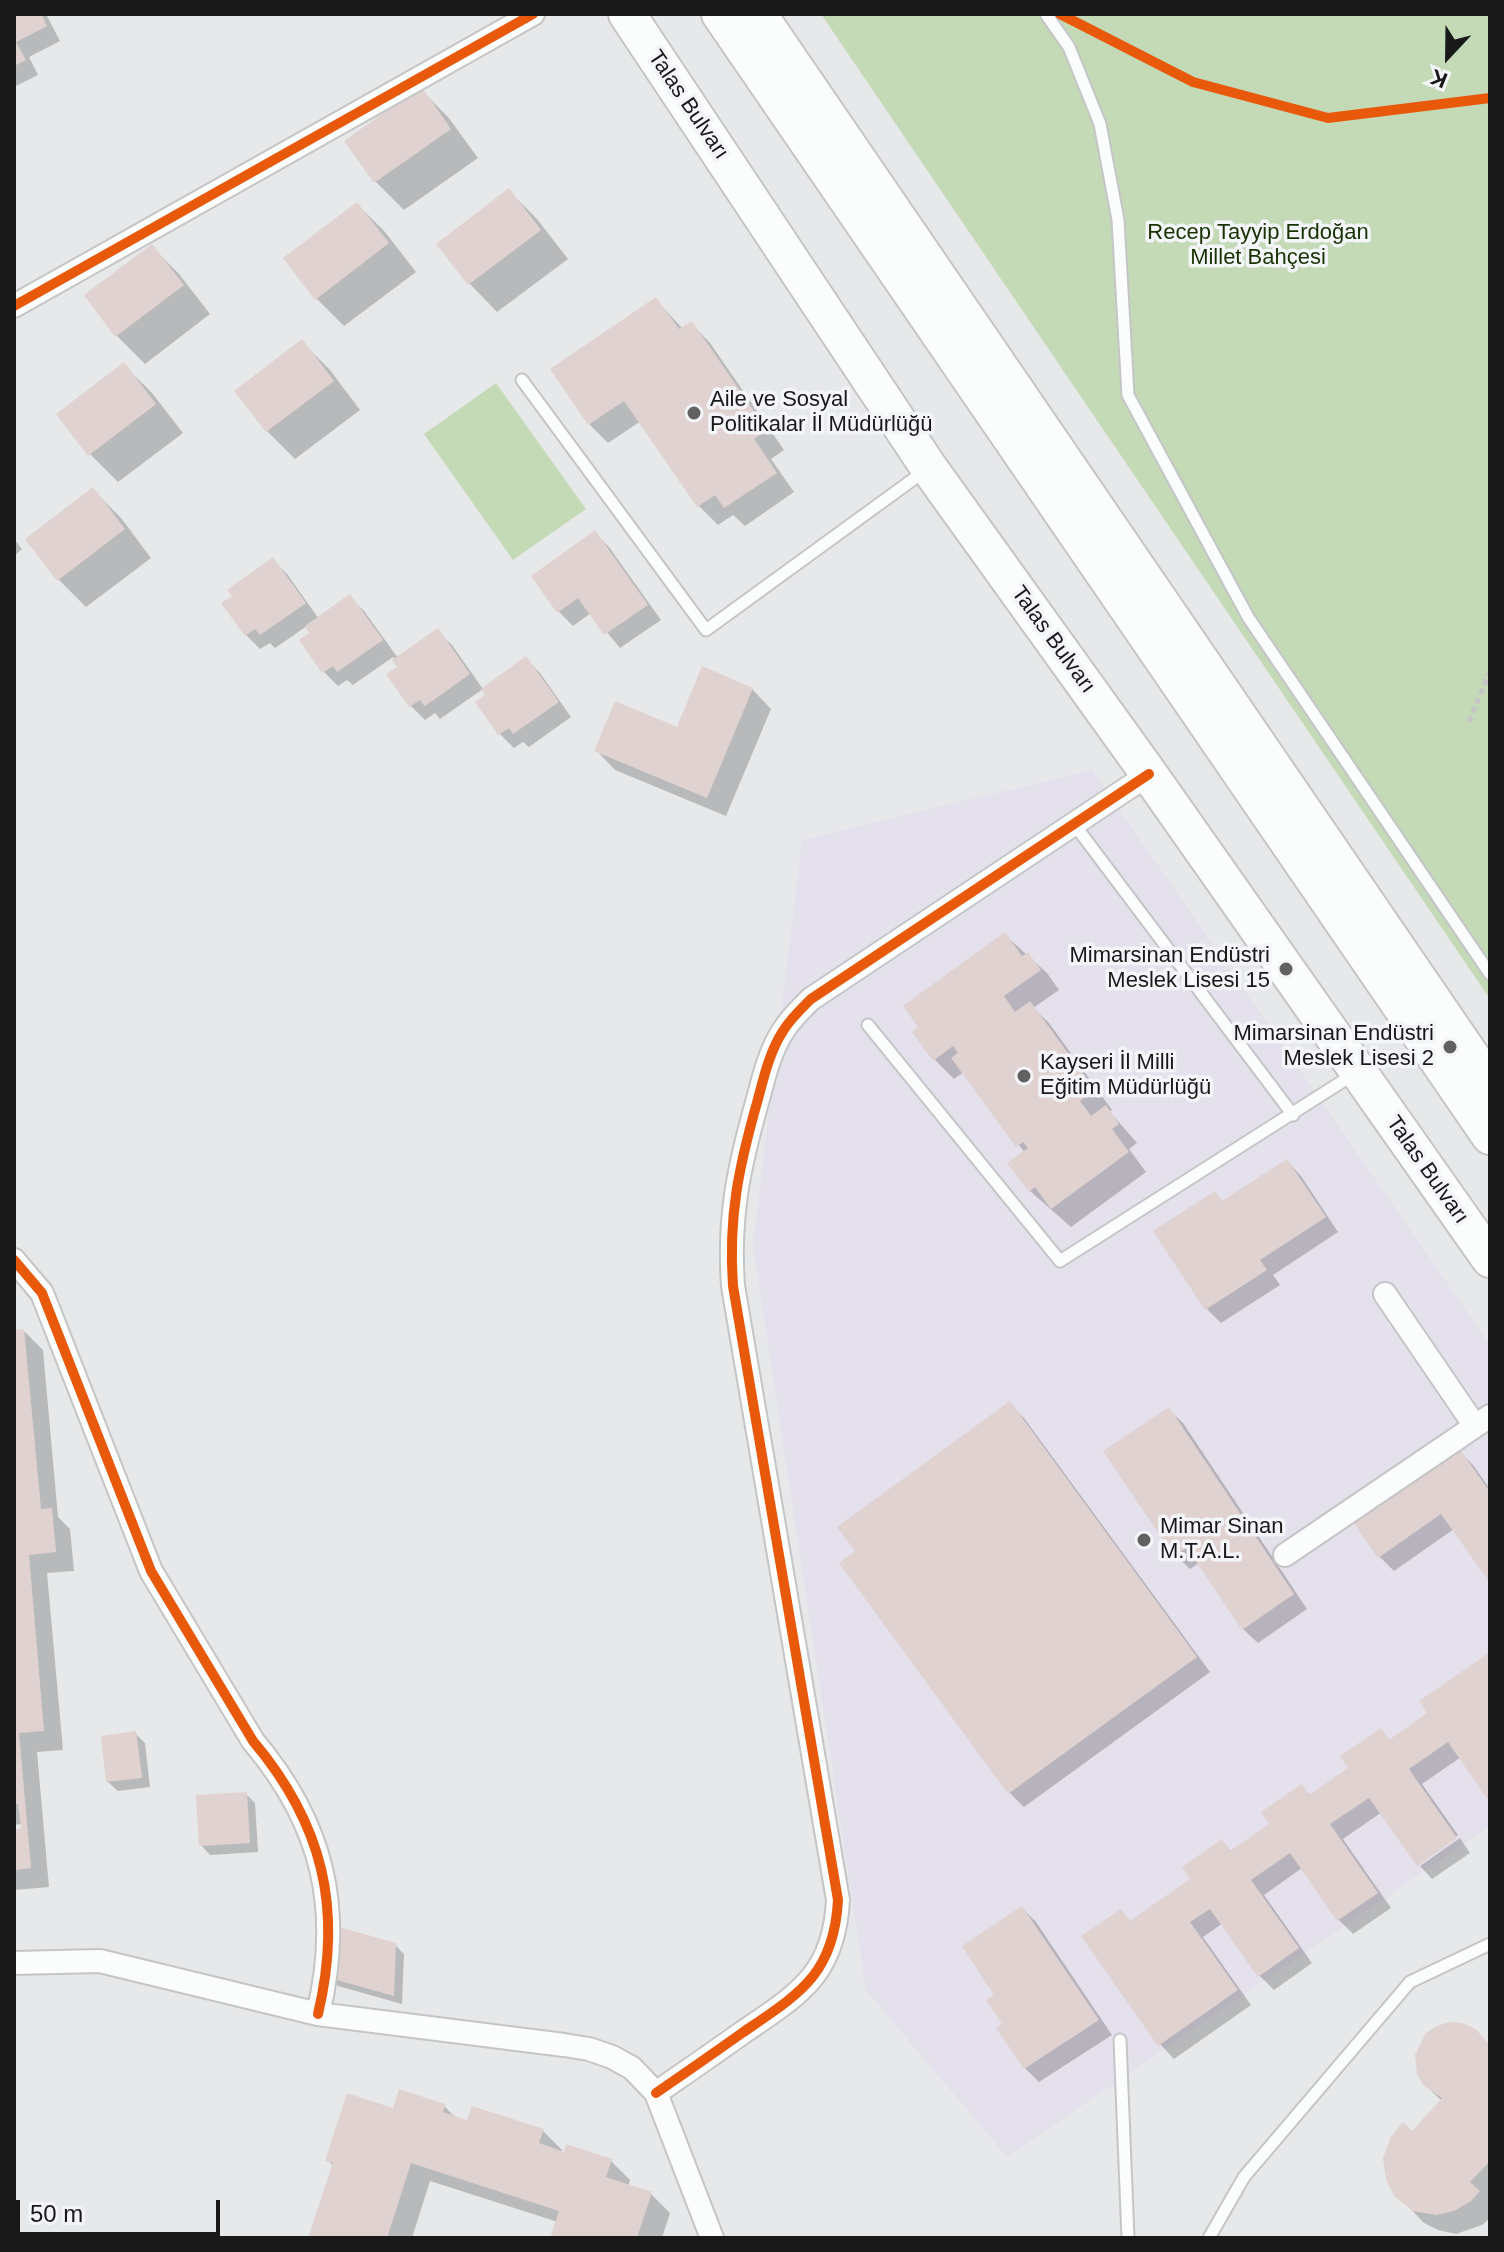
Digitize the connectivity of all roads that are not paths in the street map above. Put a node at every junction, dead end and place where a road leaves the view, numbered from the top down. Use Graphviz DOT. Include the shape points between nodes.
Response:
graph roads {
  1 [pos="533,14"];
  2 [pos="627,14"];
  3 [pos="720,14"];
  4 [pos="758,14"];
  5 [pos="1046,14"];
  6 [pos="14,306"];
  7 [pos="522,380"];
  8 [pos="929,468"];
  9 [pos="1149,774"];
  10 [pos="1074,824"];
  11 [pos="1490,974"];
  12 [pos="868,1025"];
  13 [pos="1358,1072"];
  14 [pos="1490,1084"];
  15 [pos="1293,1115"];
  16 [pos="1490,1136"];
  17 [pos="1490,1259"];
  18 [pos="14,1260"];
  19 [pos="1385,1294"];
  20 [pos="1482,1421"];
  21 [pos="1285,1555"];
  22 [pos="1490,1944"];
  23 [pos="14,1963"];
  24 [pos="318,2014"];
  25 [pos="1120,2040"];
  26 [pos="656,2093"];
  27 [pos="712,2238"];
  28 [pos="1128,2238"];
  29 [pos="1209,2238"];
  1 -- 6 [label="street"];
  2 -- 8 [label="main road, Talas Bulvarı"];
  3 -- 16 [label="main road"];
  4 -- 14 [label="main road"];
  5 -- 11 [label="lane" via="1069,47 1100,124 1118,220 1128,395 1248,617"];
  7 -- 8 [label="lane" via="706,630"];
  8 -- 9 [label="main road, Talas Bulvarı"];
  9 -- 10 [label="street"];
  9 -- 13 [label="main road, Talas Bulvarı"];
  10 -- 15 [label="lane"];
  10 -- 26 [label="street" via="811,999 784,1029 767,1065 735,1190 733,1286 838,1900 837,1919 819,1970 796,1996"];
  12 -- 15 [label="lane" via="1060,1261"];
  13 -- 15 [label="lane"];
  13 -- 17 [label="main road, Talas Bulvarı"];
  18 -- 24 [label="street" via="42,1293 151,1571 305,1819 329,1912 330,1946"];
  19 -- 20 [label="street"];
  20 -- 21 [label="street"];
  22 -- 29 [label="lane" via="1410,1982 1244,2177"];
  23 -- 24 [label="street" via="100,1961"];
  24 -- 26 [label="street" via="589,2049 632,2068"];
  25 -- 28 [label="lane"];
  26 -- 27 [label="street"];
}
